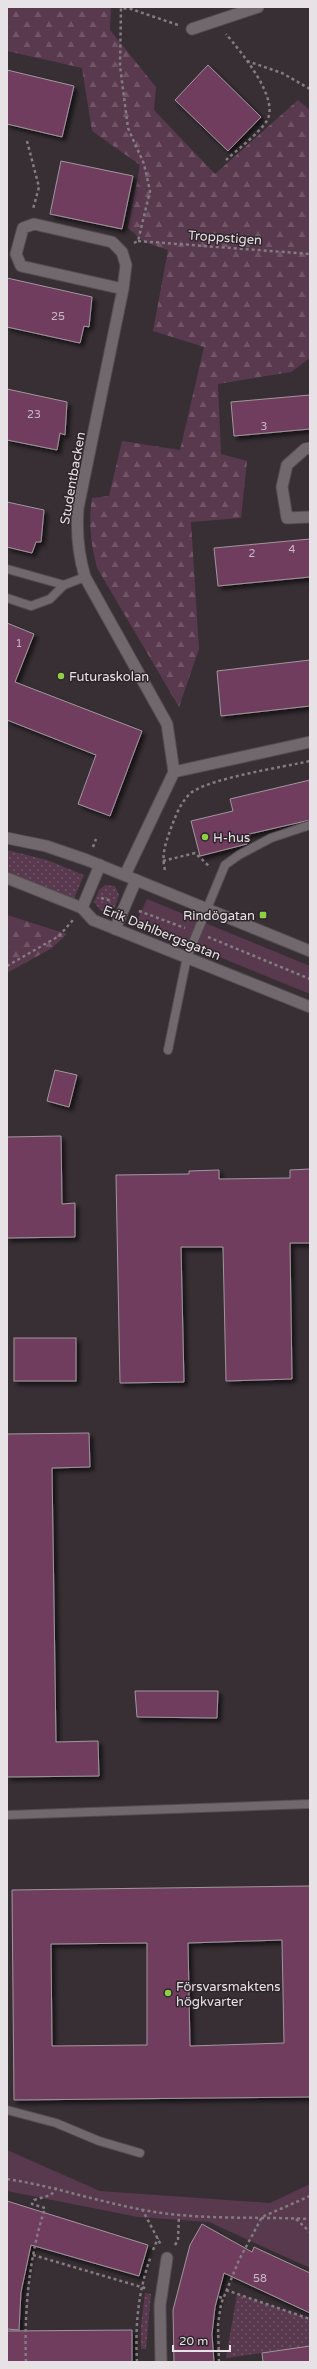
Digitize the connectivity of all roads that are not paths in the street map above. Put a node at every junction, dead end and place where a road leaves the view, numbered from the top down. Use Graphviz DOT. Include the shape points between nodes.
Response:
graph roads {
  1 [pos="258,7"];
  2 [pos="192,29"];
  3 [pos="123,289"];
  4 [pos="310,448"];
  5 [pos="310,516"];
  6 [pos="7,569"];
  7 [pos="85,577"];
  8 [pos="64,585"];
  9 [pos="7,598"];
  10 [pos="310,742"];
  11 [pos="174,772"];
  12 [pos="310,825"];
  13 [pos="7,838"];
  14 [pos="100,864"];
  15 [pos="125,875"];
  16 [pos="7,878"];
  17 [pos="136,880"];
  18 [pos="82,908"];
  19 [pos="206,910"];
  20 [pos="115,929"];
  21 [pos="310,951"];
  22 [pos="187,957"];
  23 [pos="310,1007"];
  24 [pos="168,1050"];
  25 [pos="310,1804"];
  26 [pos="7,1815"];
  27 [pos="7,2110"];
  28 [pos="140,2153"];
  29 [pos="167,2258"];
  30 [pos="161,2362"];
  1 -- 2 [label="street"];
  3 -- 3 [label="street, Studentbacken" via="126,265 122,252 112,242 34,224 23,228 16,254 21,266"];
  3 -- 7 [label="street, Studentbacken" via="78,508 78,555"];
  4 -- 5 [label="street" via="305,449 287,464 282,487 287,518"];
  6 -- 8 [label="lane"];
  7 -- 8 [label="lane"];
  7 -- 11 [label="street, Studentbacken" via="168,724"];
  8 -- 9 [label="lane" via="50,599 31,606"];
  10 -- 11 [label="street"];
  11 -- 15 [label="street"];
  12 -- 19 [label="lane" via="271,838 225,865"];
  13 -- 14 [label="street" via="46,846"];
  14 -- 15 [label="street"];
  14 -- 18 [label="street"];
  15 -- 17 [label="street"];
  16 -- 18 [label="street, Erik Dahlbergsgatan"];
  17 -- 19 [label="street"];
  17 -- 20 [label="street"];
  18 -- 20 [label="street, Erik Dahlbergsgatan" via="94,920"];
  19 -- 21 [label="street"];
  19 -- 22 [label="lane"];
  20 -- 22 [label="street, Erik Dahlbergsgatan"];
  22 -- 23 [label="street, Erik Dahlbergsgatan"];
  22 -- 24 [label="lane"];
  25 -- 26 [label="lane"];
  27 -- 28 [label="lane" via="56,2123 99,2141"];
  29 -- 30 [label="street" via="159,2336"];
}
